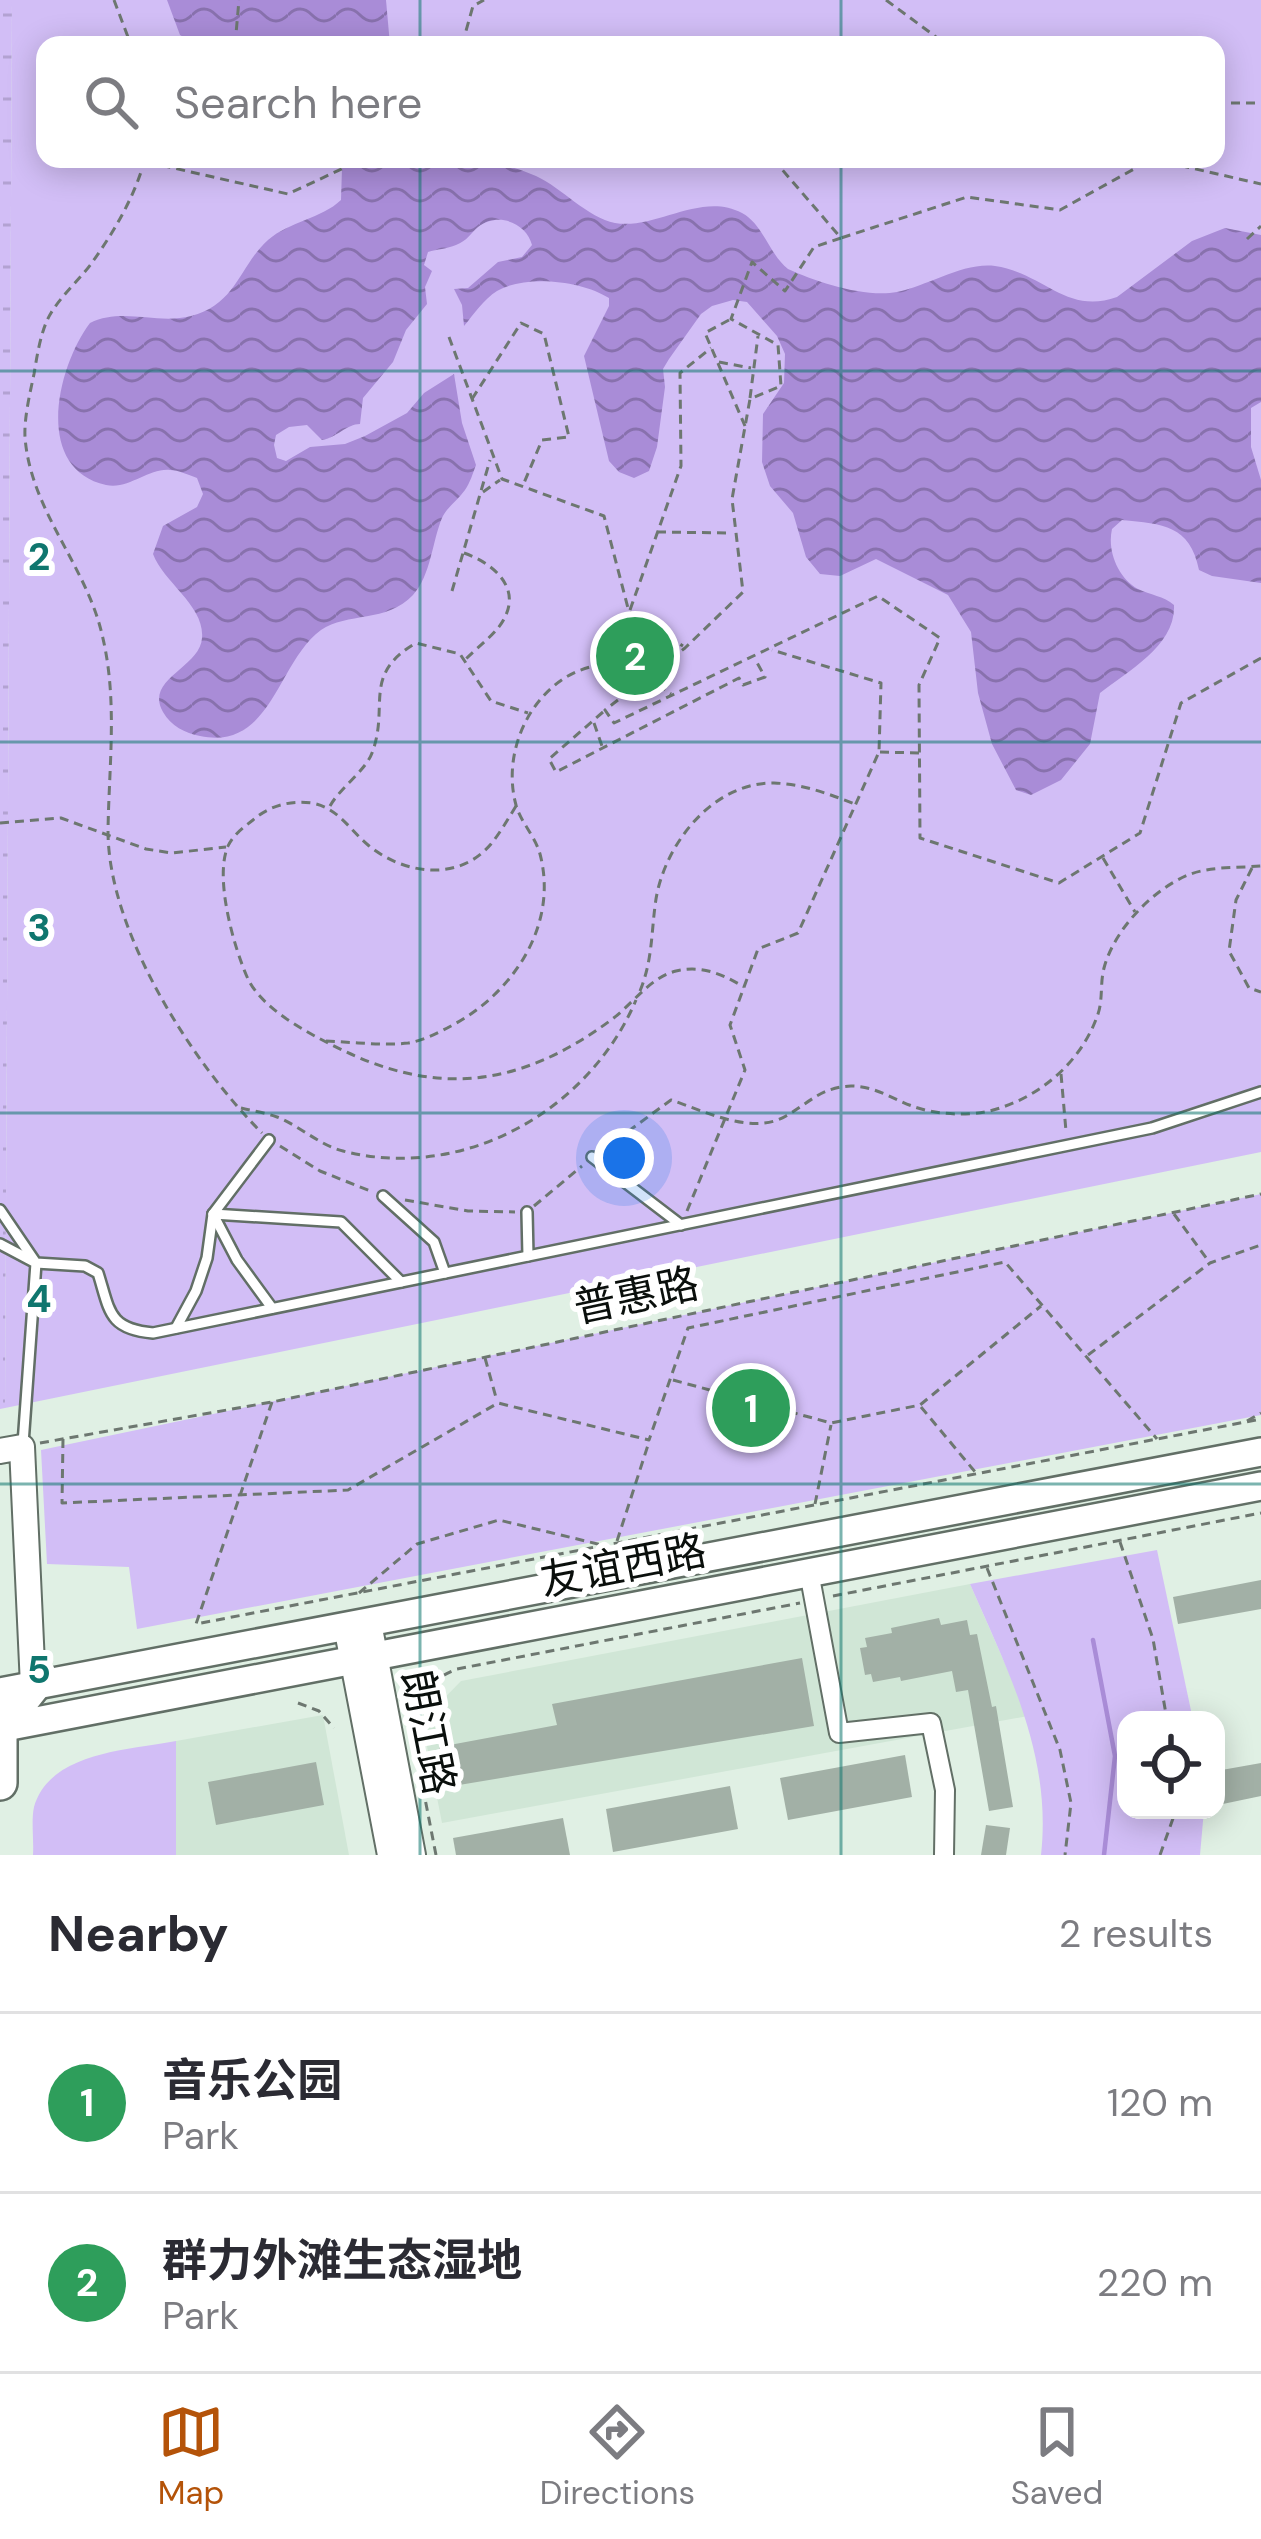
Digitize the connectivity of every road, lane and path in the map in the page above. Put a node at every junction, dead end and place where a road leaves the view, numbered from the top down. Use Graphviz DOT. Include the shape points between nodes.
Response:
graph roads {
  1 [pos="114,0"];
  2 [pos="239,0"];
  3 [pos="484,0"];
  4 [pos="886,0"];
  5 [pos="128,36"];
  6 [pos="236,36"];
  7 [pos="465,36"];
  8 [pos="934,36"];
  9 [pos="1225,103"];
  10 [pos="1261,103"];
  11 [pos="141,168"];
  12 [pos="175,168"];
  13 [pos="196,168"];
  14 [pos="344,168"];
  15 [pos="781,168"];
  16 [pos="1136,168"];
  17 [pos="1191,168"];
  18 [pos="198,174"];
  19 [pos="1261,184"];
  20 [pos="1261,226"];
  21 [pos="841,238"];
  22 [pos="1247,238"];
  23 [pos="730,319"];
  24 [pos="758,334"];
  25 [pos="449,337"];
  26 [pos="711,348"];
  27 [pos="718,362"];
  28 [pos="754,369"];
  29 [pos="750,399"];
  30 [pos="471,401"];
  31 [pos="746,426"];
  32 [pos="490,456"];
  33 [pos="502,479"];
  34 [pos="523,486"];
  35 [pos="482,493"];
  36 [pos="655,532"];
  37 [pos="735,532"];
  38 [pos="464,553"];
  39 [pos="452,591"];
  40 [pos="629,612"];
  41 [pos="670,637"];
  42 [pos="685,648"];
  43 [pos="770,650"];
  44 [pos="754,657"];
  45 [pos="1261,658"];
  46 [pos="465,660"];
  47 [pos="635,668"];
  48 [pos="646,679"];
  49 [pos="672,695"];
  50 [pos="605,710"];
  51 [pos="528,713"];
  52 [pos="593,721"];
  53 [pos="602,746"];
  54 [pos="879,752"];
  55 [pos="919,753"];
  56 [pos="855,804"];
  57 [pos="516,806"];
  58 [pos="328,807"];
  59 [pos="0,823"];
  60 [pos="108,836"];
  61 [pos="228,847"];
  62 [pos="1102,856"];
  63 [pos="1261,866"];
  64 [pos="1253,867"];
  65 [pos="1136,914"];
  66 [pos="744,987"];
  67 [pos="1261,992"];
  68 [pos="638,996"];
  69 [pos="324,1041"];
  70 [pos="1061,1073"];
  71 [pos="1261,1092"];
  72 [pos="236,1107"];
  73 [pos="728,1118"];
  74 [pos="269,1140"];
  75 [pos="1067,1145"];
  76 [pos="592,1157"];
  77 [pos="1261,1194"];
  78 [pos="383,1196"];
  79 [pos="0,1210"];
  80 [pos="527,1212"];
  81 [pos="1172,1213"];
  82 [pos="213,1214"];
  83 [pos="681,1225"];
  84 [pos="0,1244"];
  85 [pos="1261,1245"];
  86 [pos="994,1250"];
  87 [pos="528,1256"];
  88 [pos="1005,1262"];
  89 [pos="36,1263"];
  90 [pos="1210,1263"];
  91 [pos="445,1273"];
  92 [pos="401,1282"];
  93 [pos="1042,1305"];
  94 [pos="272,1308"];
  95 [pos="687,1315"];
  96 [pos="176,1328"];
  97 [pos="688,1328"];
  98 [pos="485,1357"];
  99 [pos="1086,1357"];
  100 [pos="670,1379"];
  101 [pos="272,1402"];
  102 [pos="498,1403"];
  103 [pos="920,1405"];
  104 [pos="1261,1416"];
  105 [pos="831,1423"];
  106 [pos="63,1439"];
  107 [pos="1157,1439"];
  108 [pos="650,1440"];
  109 [pos="11,1449"];
  110 [pos="1261,1452"];
  111 [pos="977,1474"];
  112 [pos="1261,1486"];
  113 [pos="242,1494"];
  114 [pos="814,1506"];
  115 [pos="1261,1513"];
  116 [pos="1120,1541"];
  117 [pos="616,1544"];
  118 [pos="608,1546"];
  119 [pos="986,1567"];
  120 [pos="811,1586"];
  121 [pos="358,1594"];
  122 [pos="358,1625"];
  123 [pos="364,1658"];
  124 [pos="17,1689"];
  125 [pos="298,1702"];
  126 [pos="1165,1711"];
  127 [pos="0,1728"];
  128 [pos="334,1729"];
  129 [pos="0,1783"];
  130 [pos="1173,1819"];
  131 [pos="390,1855"];
  132 [pos="412,1855"];
  133 [pos="436,1855"];
  134 [pos="944,1855"];
  135 [pos="1065,1855"];
  136 [pos="1160,1855"];
  1 -- 5 [label="path"];
  2 -- 6 [label="path"];
  3 -- 7 [label="path" via="473,6"];
  4 -- 8 [label="path"];
  9 -- 10 [label="path"];
  11 -- 60 [label="path" via="93,262 49,316 25,437 45,512 99,623 113,706"];
  12 -- 18 [label="path"];
  13 -- 18 [label="path"];
  14 -- 18 [label="path" via="288,194"];
  15 -- 21 [label="path"];
  16 -- 21 [label="path" via="1060,210 967,197"];
  17 -- 19 [label="path"];
  20 -- 22 [label="path"];
  21 -- 23 [label="path" via="814,248 785,291 752,262"];
  23 -- 24 [label="path"];
  23 -- 26 [label="path" via="705,333"];
  24 -- 28 [label="path"];
  24 -- 29 [label="path" via="778,345 781,386"];
  25 -- 30 [label="path"];
  26 -- 27 [label="path"];
  26 -- 36 [label="path" via="680,373 681,466"];
  27 -- 28 [label="path"];
  27 -- 31 [label="path"];
  28 -- 29 [label="path"];
  29 -- 31 [label="path"];
  30 -- 32 [label="path"];
  30 -- 34 [label="path" via="521,323 544,334 569,437 542,440"];
  31 -- 37 [label="path" via="732,499"];
  32 -- 33 [label="path"];
  32 -- 35 [label="path"];
  33 -- 34 [label="path"];
  33 -- 35 [label="path"];
  34 -- 40 [label="path" via="604,516"];
  35 -- 38 [label="path"];
  36 -- 37 [label="path"];
  36 -- 40 [label="path"];
  37 -- 42 [label="path" via="743,592"];
  38 -- 39 [label="path"];
  38 -- 46 [label="path" via="501,574 508,597 507,614"];
  40 -- 41 [label="path"];
  41 -- 42 [label="path"];
  41 -- 47 [label="path"];
  42 -- 48 [label="path"];
  43 -- 44 [label="path"];
  43 -- 54 [label="path" via="880,683"];
  43 -- 55 [label="path" via="878,596 940,638 919,685"];
  44 -- 49 [label="path"];
  44 -- 53 [label="path" via="765,677 743,685 739,678"];
  45 -- 62 [label="path" via="1180,703 1140,832"];
  46 -- 51 [label="path" via="491,701"];
  46 -- 58 [label="path" via="416,643 397,654 378,689 370,760"];
  47 -- 48 [label="path"];
  47 -- 51 [label="path" via="593,663 567,674"];
  48 -- 49 [label="path"];
  48 -- 50 [label="path"];
  49 -- 50 [label="path" via="614,723"];
  50 -- 52 [label="path"];
  51 -- 57 [label="path" via="514,764"];
  52 -- 53 [label="path"];
  52 -- 53 [label="path" via="549,759 556,772"];
  54 -- 55 [label="path"];
  54 -- 56 [label="path"];
  55 -- 62 [label="path" via="920,838 1059,884"];
  56 -- 66 [label="path" via="798,933 758,949"];
  56 -- 68 [label="path" via="769,783 729,794 701,814 674,843 663,870 651,966"];
  57 -- 58 [label="path" via="481,853 428,870 393,863"];
  57 -- 69 [label="path" via="542,876 538,927 512,979 470,1016 412,1043"];
  58 -- 61 [label="path" via="278,805"];
  59 -- 60 [label="path" via="61,818"];
  60 -- 61 [label="path" via="172,854"];
  60 -- 72 [label="path" via="134,938 163,1003"];
  61 -- 69 [label="path" via="230,926 251,986"];
  62 -- 65 [label="path"];
  63 -- 64 [label="path"];
  64 -- 65 [label="path" via="1187,876"];
  64 -- 67 [label="path" via="1236,900 1229,950 1249,988"];
  65 -- 70 [label="path" via="1110,953 1092,1027"];
  66 -- 68 [label="path" via="693,969"];
  66 -- 73 [label="path" via="730,1025 745,1070"];
  68 -- 69 [label="path" via="558,1054 472,1078 418,1078"];
  68 -- 72 [label="path" via="621,1034 563,1100 537,1120 449,1153 339,1150"];
  70 -- 73 [label="path" via="1023,1099 972,1114 848,1086 820,1091 775,1121"];
  70 -- 75 [label="path"];
  71 -- 75 [label="lane" via="1152,1128"];
  72 -- 74 [label="path"];
  73 -- 76 [label="path" via="671,1100"];
  73 -- 83 [label="path"];
  74 -- 78 [label="path"];
  74 -- 82 [label="lane"];
  75 -- 83 [label="lane"];
  76 -- 80 [label="path"];
  76 -- 83 [label="lane"];
  77 -- 81 [label="path, 普惠路"];
  78 -- 80 [label="path"];
  78 -- 91 [label="lane" via="434,1242"];
  79 -- 89 [label="lane"];
  80 -- 87 [label="lane"];
  81 -- 86 [label="path, 普惠路"];
  81 -- 90 [label="path"];
  82 -- 92 [label="lane" via="340,1222"];
  82 -- 94 [label="lane"];
  82 -- 96 [label="lane" via="208,1258"];
  83 -- 87 [label="lane"];
  84 -- 89 [label="lane"];
  85 -- 90 [label="path"];
  86 -- 88 [label="path"];
  86 -- 95 [label="path, 普惠路"];
  87 -- 91 [label="lane"];
  88 -- 93 [label="path"];
  88 -- 97 [label="path"];
  89 -- 96 [label="lane" via="98,1273 112,1318 129,1330"];
  89 -- 109 [label="lane"];
  90 -- 99 [label="path"];
  91 -- 92 [label="lane"];
  92 -- 94 [label="lane"];
  93 -- 99 [label="path"];
  93 -- 103 [label="path"];
  94 -- 96 [label="lane"];
  95 -- 97 [label="path"];
  95 -- 98 [label="path, 普惠路"];
  97 -- 100 [label="path"];
  98 -- 101 [label="path, 普惠路"];
  98 -- 102 [label="path"];
  99 -- 107 [label="path"];
  100 -- 105 [label="path"];
  100 -- 108 [label="path"];
  101 -- 106 [label="path, 普惠路"];
  101 -- 113 [label="path"];
  102 -- 108 [label="path"];
  102 -- 113 [label="path" via="348,1490"];
  103 -- 105 [label="path"];
  103 -- 111 [label="path"];
  104 -- 107 [label="path"];
  105 -- 114 [label="path"];
  106 -- 109 [label="path, 普惠路"];
  106 -- 113 [label="path" via="62,1503"];
  107 -- 111 [label="path"];
  108 -- 117 [label="path"];
  109 -- 124 [label="main road"];
  110 -- 122 [label="main road, 友谊西路"];
  111 -- 114 [label="path"];
  112 -- 120 [label="main road, 友谊西路"];
  113 -- 121 [label="path" via="196,1624"];
  114 -- 117 [label="path"];
  115 -- 116 [label="path"];
  116 -- 119 [label="path"];
  116 -- 126 [label="path" via="1153,1639"];
  117 -- 118 [label="path"];
  118 -- 121 [label="path"];
  118 -- 121 [label="path" via="500,1520 417,1544"];
  119 -- 120 [label="path"];
  119 -- 135 [label="path" via="1060,1750 1071,1803"];
  120 -- 123 [label="main road, 友谊西路"];
  120 -- 133 [label="path" via="436,1678 420,1691 411,1727"];
  120 -- 134 [label="street" via="838,1733 931,1723 945,1790"];
  122 -- 123 [label="main road, 朗江路"];
  122 -- 124 [label="main road, 友谊西路"];
  123 -- 127 [label="main road, 友谊西路"];
  123 -- 131 [label="main road, 朗江路"];
  123 -- 132 [label="main road, 朗江路"];
  124 -- 127 [label="highway"];
  125 -- 128 [label="path"];
  127 -- 129 [label="highway"];
  130 -- 136 [label="path"];
}
